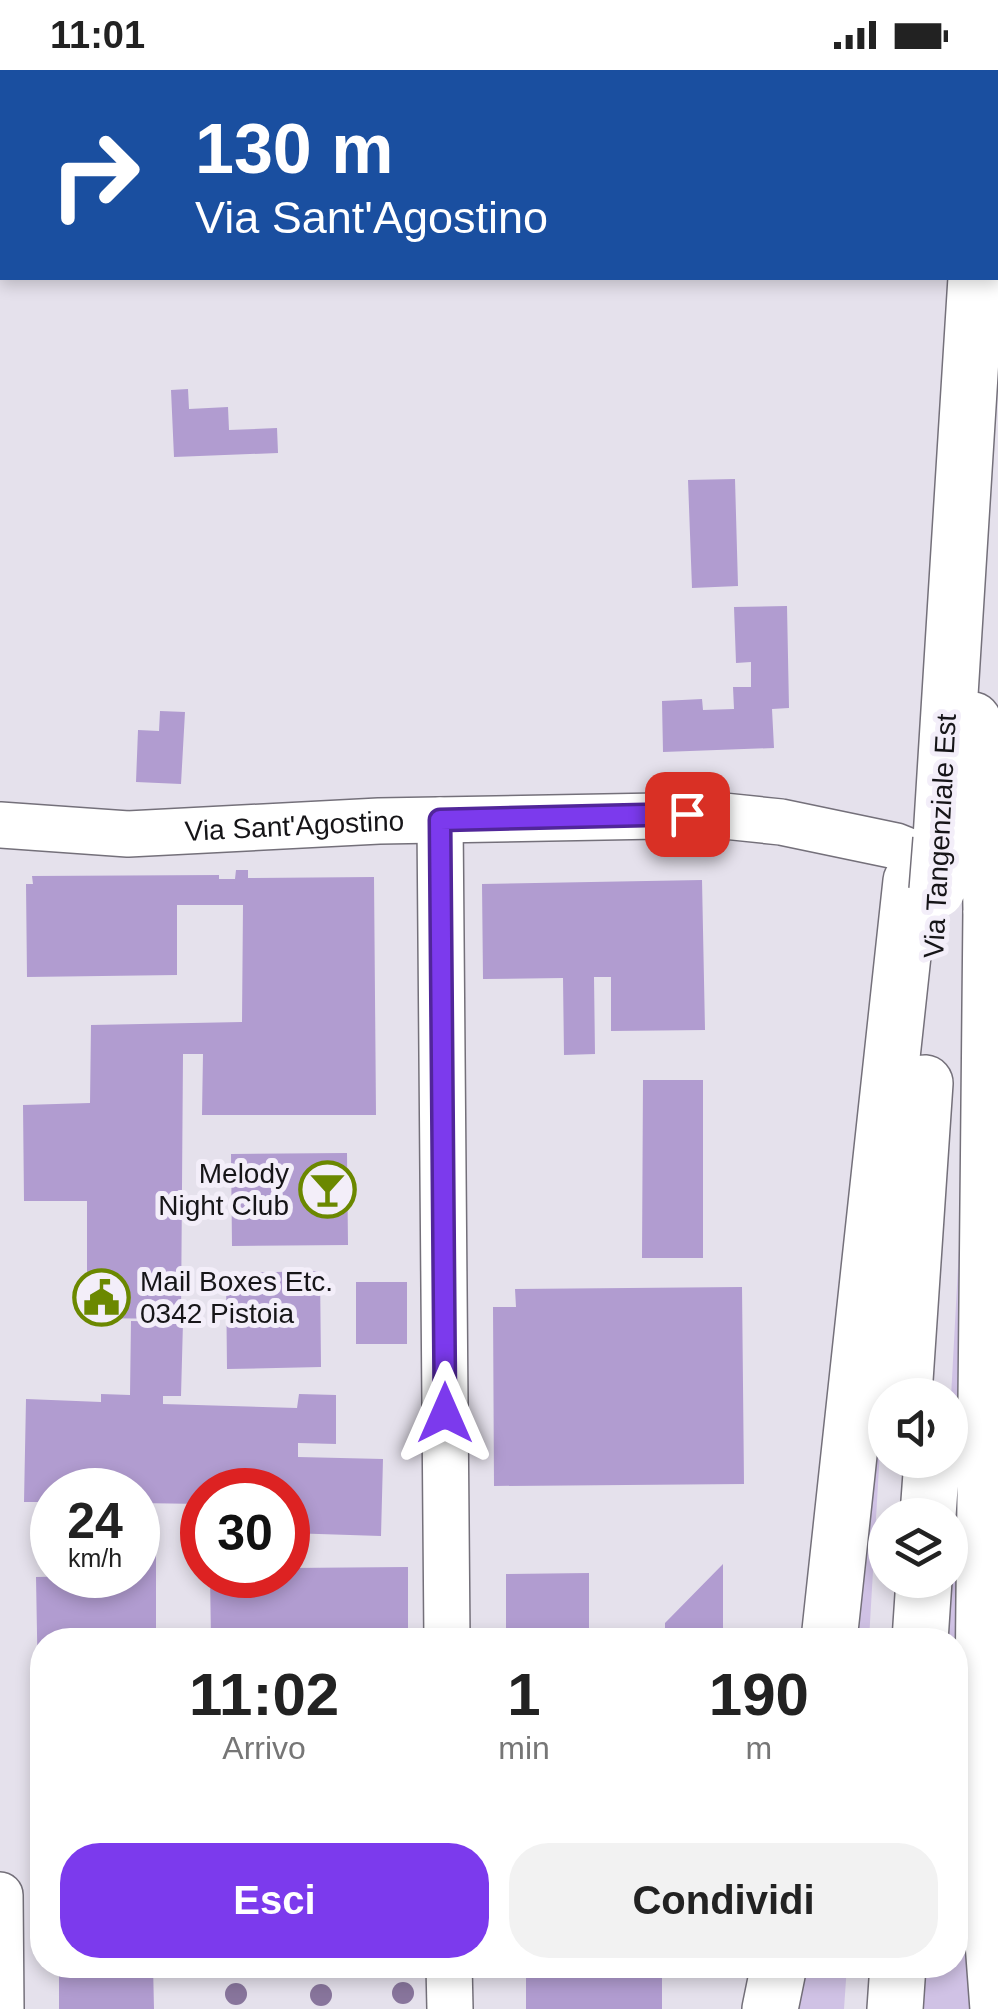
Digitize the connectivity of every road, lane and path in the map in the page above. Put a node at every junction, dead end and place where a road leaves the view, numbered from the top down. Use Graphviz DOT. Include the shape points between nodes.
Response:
graph roads {
  1 [pos="976,280"];
  2 [pos="998,410"];
  3 [pos="959,718"];
  4 [pos="440,820"];
  5 [pos="0,825"];
  6 [pos="957,871"];
  7 [pos="906,1378"];
  8 [pos="937,1378"];
  9 [pos="891,1598"];
  10 [pos="923,1598"];
  11 [pos="447,1628"];
  12 [pos="831,1628"];
  13 [pos="889,1628"];
  14 [pos="921,1628"];
  15 [pos="0,1895"];
  16 [pos="450,1978"];
  17 [pos="777,1978"];
  18 [pos="865,1978"];
  19 [pos="897,1978"];
  20 [pos="1,2009"];
  21 [pos="450,2009"];
  22 [pos="770,2009"];
  23 [pos="864,2009"];
  24 [pos="895,2009"];
  25 [pos="998,2009"];
  1 -- 3 [label="main road, Via Tangenziale Est"];
  2 -- 3 [label="main road, Via Tangenziale Est"];
  3 -- 6 [label="main road"];
  3 -- 6 [label="main road" via="986,792"];
  4 -- 5 [label="street, Via Sant'Agostino" via="128,834"];
  4 -- 6 [label="street, Via Sant'Agostino" via="744,816 896,846"];
  4 -- 11 [label="street"];
  6 -- 7 [label="main road, Via Tangenziale Est"];
  6 -- 8 [label="main road, Via Tangenziale Est" via="955,1118"];
  6 -- 12 [label="main road"];
  6 -- 25 [label="main road" via="982,1809"];
  9 -- 13 [label="main road"];
  10 -- 14 [label="main road"];
  15 -- 20 [label="street"];
  16 -- 21 [label="street"];
  17 -- 22 [label="main road"];
  18 -- 23 [label="main road"];
  19 -- 24 [label="main road"];
}
